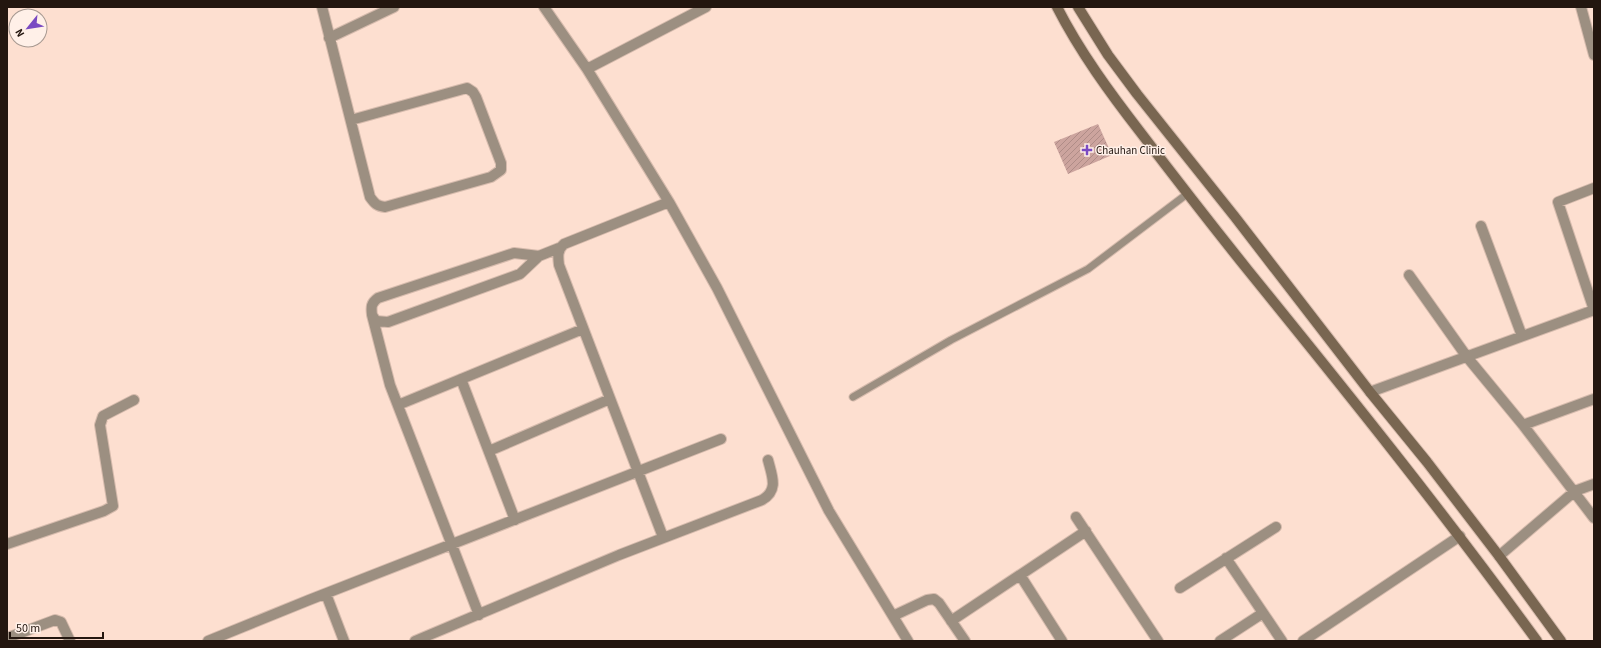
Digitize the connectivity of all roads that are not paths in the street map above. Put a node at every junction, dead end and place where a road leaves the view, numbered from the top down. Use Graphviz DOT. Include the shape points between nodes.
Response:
graph roads {
  1 [pos="322,7"];
  2 [pos="394,7"];
  3 [pos="544,7"];
  4 [pos="706,7"];
  5 [pos="1057,7"];
  6 [pos="1581,7"];
  7 [pos="1081,8"];
  8 [pos="329,38"];
  9 [pos="1594,55"];
  10 [pos="587,69"];
  11 [pos="351,120"];
  12 [pos="1594,188"];
  13 [pos="1187,194"];
  14 [pos="669,202"];
  15 [pos="1482,226"];
  16 [pos="559,248"];
  17 [pos="539,256"];
  18 [pos="1409,275"];
  19 [pos="1594,310"];
  20 [pos="372,315"];
  21 [pos="583,329"];
  22 [pos="1522,336"];
  23 [pos="1467,357"];
  24 [pos="461,379"];
  25 [pos="1370,392"];
  26 [pos="853,397"];
  27 [pos="610,399"];
  28 [pos="1594,399"];
  29 [pos="134,400"];
  30 [pos="398,405"];
  31 [pos="1524,425"];
  32 [pos="721,439"];
  33 [pos="489,451"];
  34 [pos="768,460"];
  35 [pos="638,471"];
  36 [pos="1594,484"];
  37 [pos="1575,492"];
  38 [pos="1076,517"];
  39 [pos="1594,518"];
  40 [pos="515,520"];
  41 [pos="1276,527"];
  42 [pos="1086,531"];
  43 [pos="1460,536"];
  44 [pos="664,537"];
  45 [pos="7,544"];
  46 [pos="452,545"];
  47 [pos="1499,556"];
  48 [pos="1226,558"];
  49 [pos="1020,575"];
  50 [pos="1180,588"];
  51 [pos="326,594"];
  52 [pos="1262,613"];
  53 [pos="479,615"];
  54 [pos="893,616"];
  55 [pos="951,621"];
  56 [pos="7,638"];
  57 [pos="70,641"];
  58 [pos="208,641"];
  59 [pos="344,641"];
  60 [pos="415,641"];
  61 [pos="908,641"];
  62 [pos="965,641"];
  63 [pos="1062,641"];
  64 [pos="1158,641"];
  65 [pos="1220,641"];
  66 [pos="1282,641"];
  67 [pos="1303,641"];
  68 [pos="1537,641"];
  69 [pos="1561,641"];
  1 -- 8 [label="street"];
  2 -- 8 [label="street"];
  3 -- 10 [label="street"];
  4 -- 10 [label="street"];
  5 -- 13 [label="main road" via="1097,74"];
  6 -- 9 [label="street"];
  7 -- 25 [label="main road" via="1108,55 1137,94"];
  8 -- 11 [label="street"];
  10 -- 14 [label="street"];
  11 -- 11 [label="street" via="467,88 476,97 501,163 501,170 491,177 385,207 378,206 370,198"];
  12 -- 19 [label="street" via="1558,202"];
  13 -- 26 [label="lane" via="1088,269 951,340"];
  13 -- 43 [label="main road"];
  14 -- 16 [label="street"];
  14 -- 54 [label="street" via="717,288 829,511"];
  15 -- 22 [label="street"];
  16 -- 17 [label="street"];
  16 -- 21 [label="street" via="559,265"];
  17 -- 20 [label="street" via="520,274 388,322 376,321"];
  17 -- 20 [label="street" via="514,253 378,298 373,301"];
  18 -- 23 [label="street"];
  19 -- 22 [label="street"];
  20 -- 30 [label="street"];
  21 -- 24 [label="street"];
  21 -- 27 [label="street"];
  22 -- 23 [label="street"];
  23 -- 25 [label="street"];
  23 -- 31 [label="street"];
  24 -- 30 [label="street"];
  24 -- 33 [label="street"];
  25 -- 47 [label="main road"];
  27 -- 33 [label="street"];
  27 -- 35 [label="street"];
  28 -- 31 [label="street"];
  29 -- 45 [label="street" via="103,416 100,424 112,506"];
  30 -- 46 [label="street"];
  31 -- 37 [label="street"];
  32 -- 35 [label="street"];
  33 -- 40 [label="street"];
  34 -- 44 [label="street" via="773,489 766,497"];
  35 -- 40 [label="street"];
  35 -- 44 [label="street"];
  36 -- 37 [label="street"];
  37 -- 39 [label="street"];
  37 -- 47 [label="street"];
  38 -- 42 [label="street"];
  40 -- 46 [label="street"];
  41 -- 48 [label="street"];
  42 -- 49 [label="street"];
  42 -- 64 [label="street"];
  43 -- 67 [label="street"];
  43 -- 68 [label="main road"];
  44 -- 53 [label="street"];
  46 -- 51 [label="street"];
  46 -- 53 [label="street"];
  47 -- 69 [label="main road"];
  48 -- 50 [label="street"];
  48 -- 52 [label="street"];
  49 -- 55 [label="street"];
  49 -- 63 [label="street"];
  51 -- 58 [label="street"];
  51 -- 59 [label="street"];
  52 -- 65 [label="street"];
  52 -- 66 [label="street"];
  53 -- 60 [label="street"];
  54 -- 55 [label="street" via="934,599"];
  54 -- 61 [label="street"];
  55 -- 62 [label="street"];
  56 -- 57 [label="street" via="54,620 61,622"];
}
